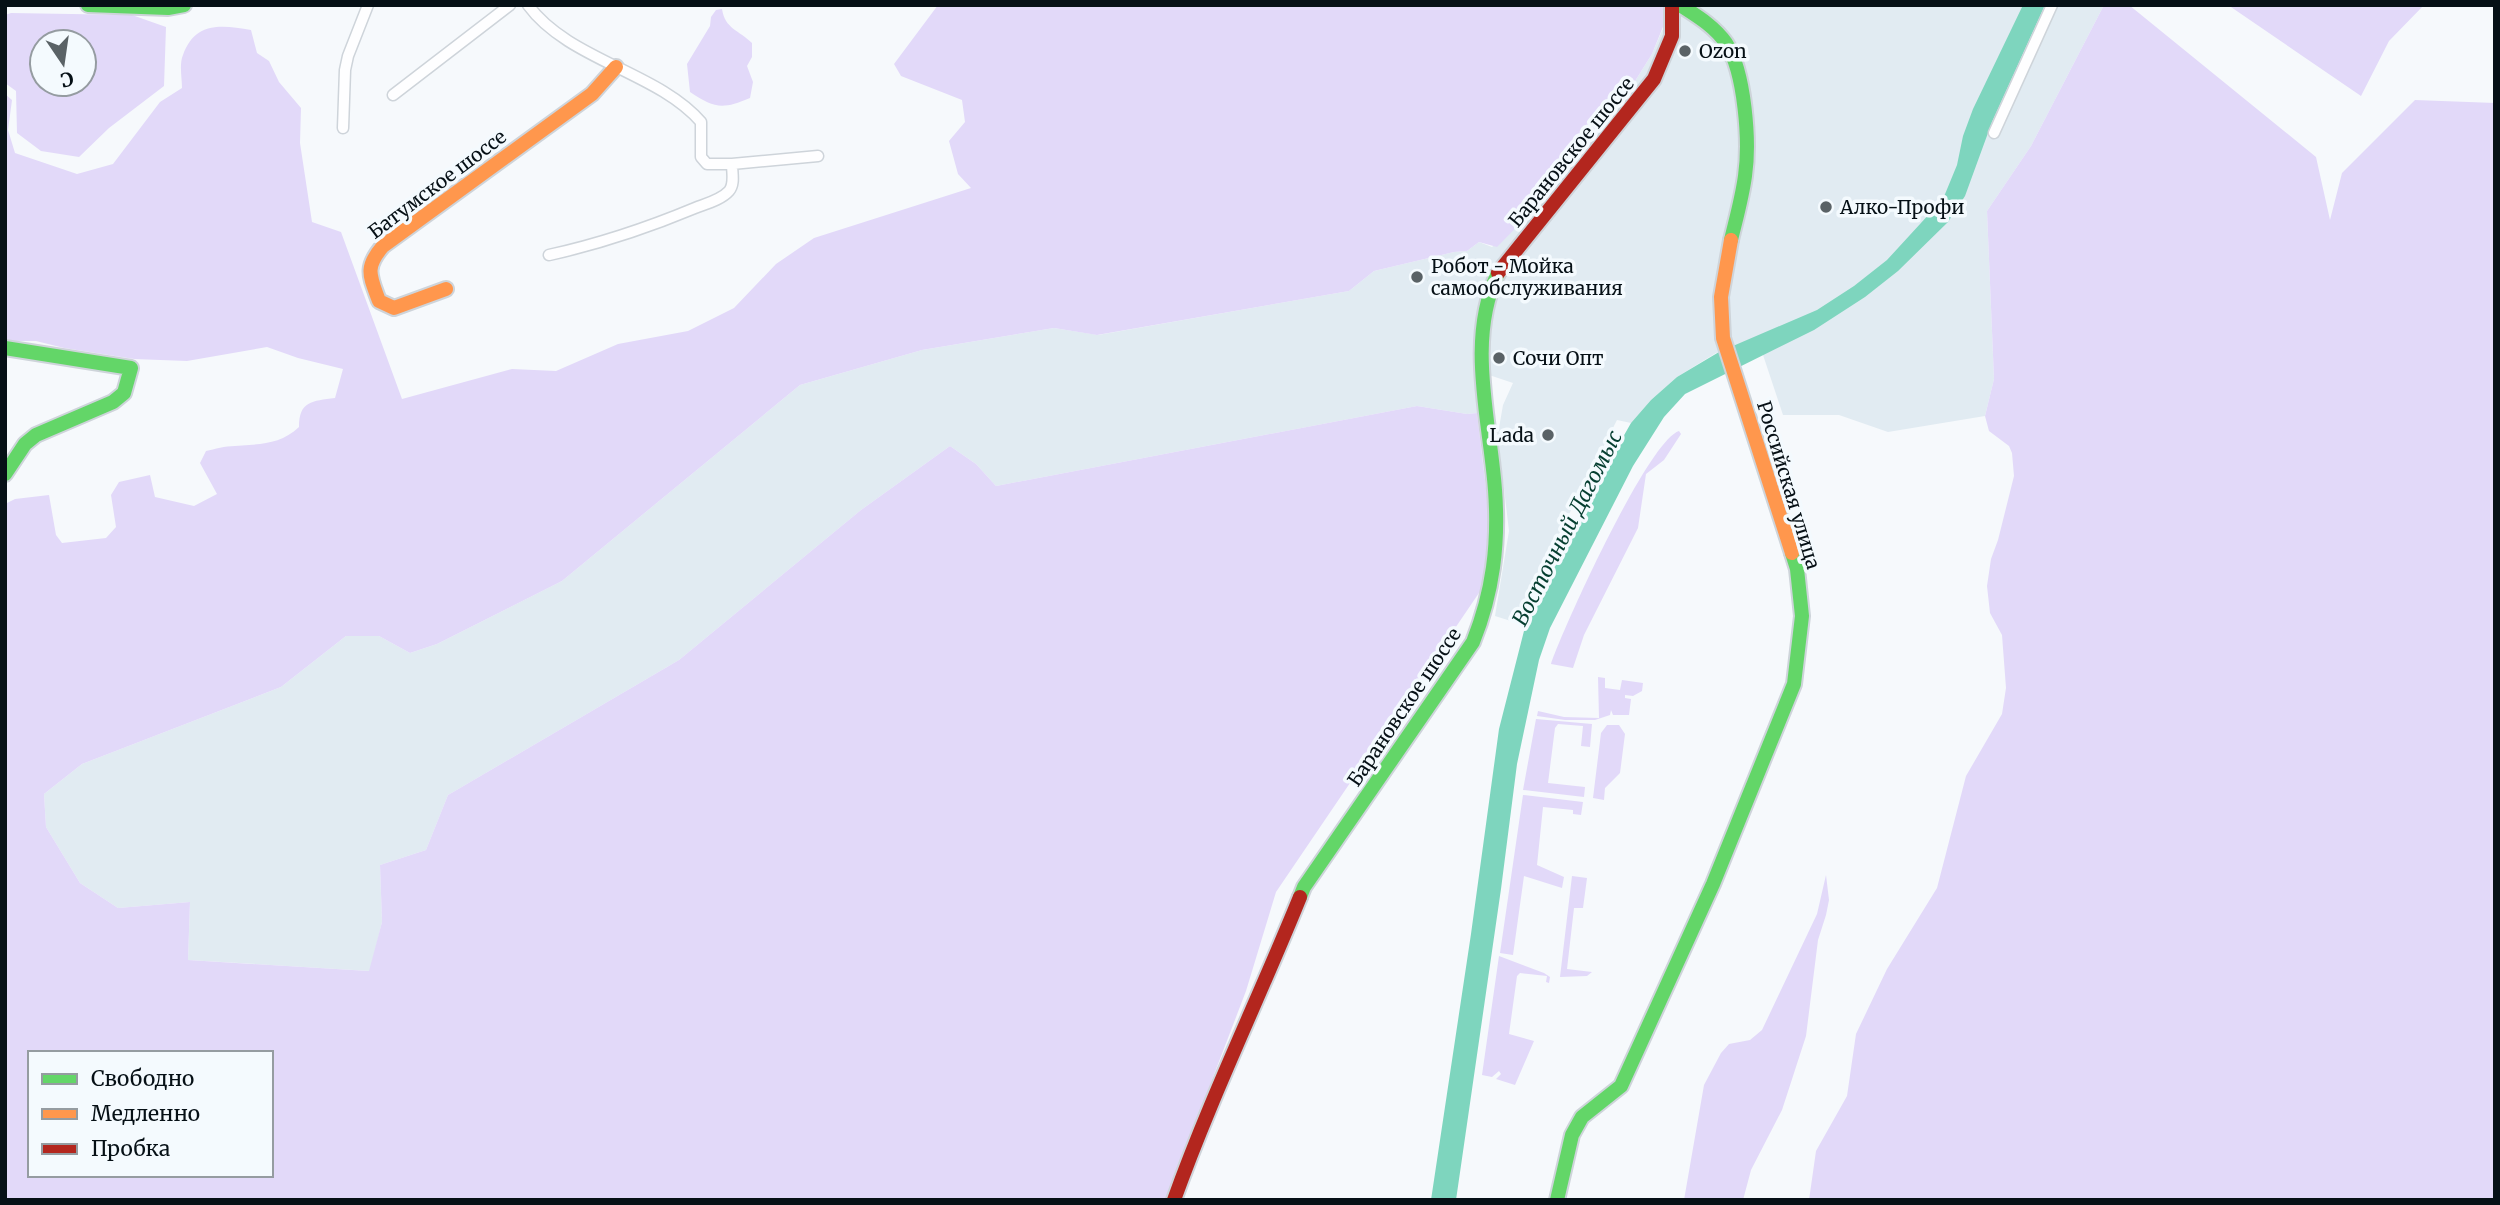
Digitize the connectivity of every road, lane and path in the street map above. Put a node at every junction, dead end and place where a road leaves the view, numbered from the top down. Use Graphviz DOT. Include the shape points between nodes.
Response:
graph roads {
  1 [pos="88,5"];
  2 [pos="184,5"];
  3 [pos="368,5"];
  4 [pos="510,5"];
  5 [pos="528,5"];
  6 [pos="1672,5"];
  7 [pos="1680,5"];
  8 [pos="2052,5"];
  9 [pos="616,67"];
  10 [pos="393,95"];
  11 [pos="343,128"];
  12 [pos="1994,132"];
  13 [pos="818,156"];
  14 [pos="732,164"];
  15 [pos="549,255"];
  16 [pos="446,289"];
  17 [pos="5,348"];
  18 [pos="5,474"];
  19 [pos="1174,1200"];
  20 [pos="1557,1200"];
  1 -- 2 [label="main road"];
  3 -- 11 [label="street" via="345,70"];
  4 -- 10 [label="street"];
  5 -- 9 [label="street" via="541,22"];
  6 -- 19 [label="main road, Барановское шоссе" via="1675,28 1654,79 1499,271 1485,303 1481,349 1497,523 1484,618 1304,887 1199,1130"];
  7 -- 20 [label="main road, Российская улица" via="1721,35 1730,48 1743,90 1745,173 1719,318 1797,569 1802,616 1794,684 1713,884 1620,1086 1582,1118 1572,1135"];
  8 -- 12 [label="street"];
  9 -- 14 [label="street" via="691,110 701,122 702,160"];
  9 -- 16 [label="main road, Батумское шоссе" via="592,94 370,258 369,272 379,302 394,308"];
  13 -- 14 [label="street"];
  14 -- 15 [label="street" via="729,190 716,199 664,221"];
  17 -- 18 [label="main road" via="131,368 124,393 36,435"];
}
